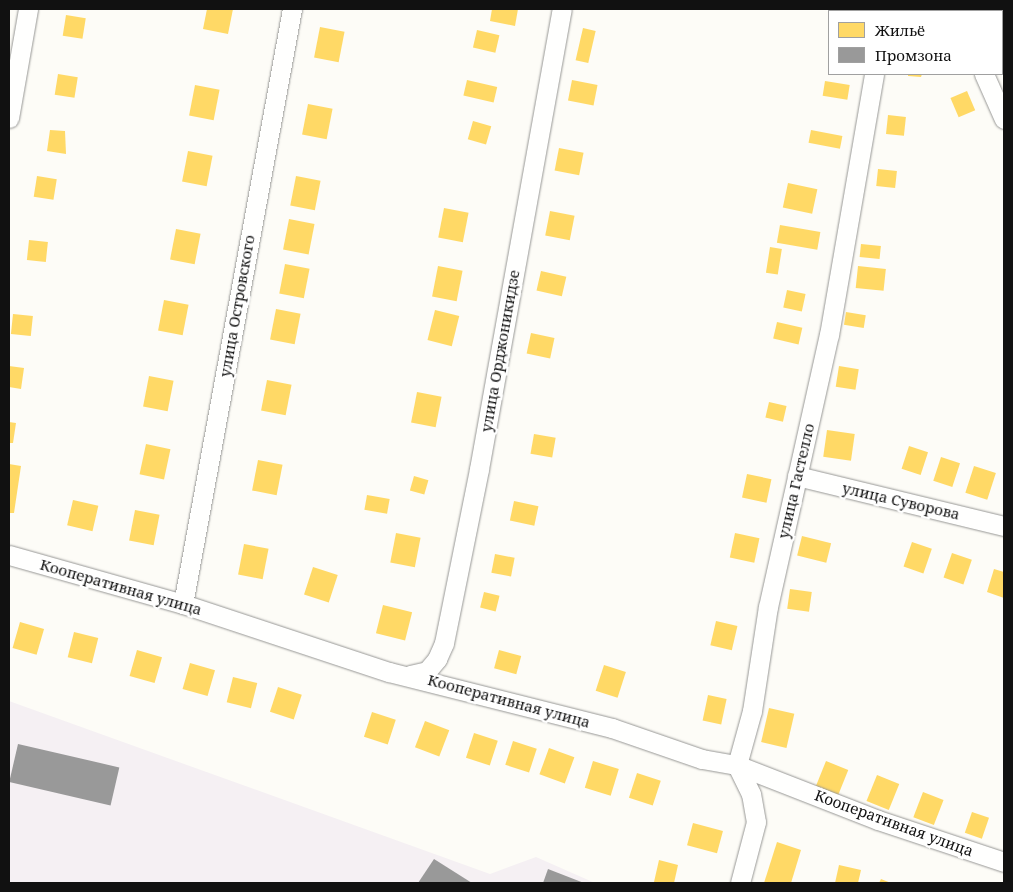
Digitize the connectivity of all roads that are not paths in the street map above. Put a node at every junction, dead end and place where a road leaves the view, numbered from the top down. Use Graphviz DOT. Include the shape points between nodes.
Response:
graph roads {
  1 [pos="28,9"];
  2 [pos="292,9"];
  3 [pos="562,9"];
  4 [pos="874,75"];
  5 [pos="984,75"];
  6 [pos="9,118"];
  7 [pos="1004,119"];
  8 [pos="797,476"];
  9 [pos="1004,526"];
  10 [pos="9,556"];
  11 [pos="183,604"];
  12 [pos="410,675"];
  13 [pos="737,765"];
  14 [pos="1004,862"];
  15 [pos="740,883"];
  1 -- 6 [label="street"];
  2 -- 11 [label="street, улица Островского"];
  3 -- 12 [label="street, улица Орджоникидзе" via="479,469 444,643 427,671"];
  4 -- 8 [label="street, улица Гастелло" via="829,336"];
  5 -- 7 [label="street"];
  8 -- 9 [label="street, улица Суворова"];
  8 -- 13 [label="street, улица Гастелло" via="768,607 752,711"];
  10 -- 11 [label="street, Кооперативная улица"];
  11 -- 12 [label="street, Кооперативная улица" via="389,672"];
  12 -- 13 [label="street, Кооперативная улица" via="471,694 612,728 702,759"];
  13 -- 14 [label="street, Кооперативная улица" via="878,820"];
  13 -- 15 [label="street" via="751,794 756,822"];
}
